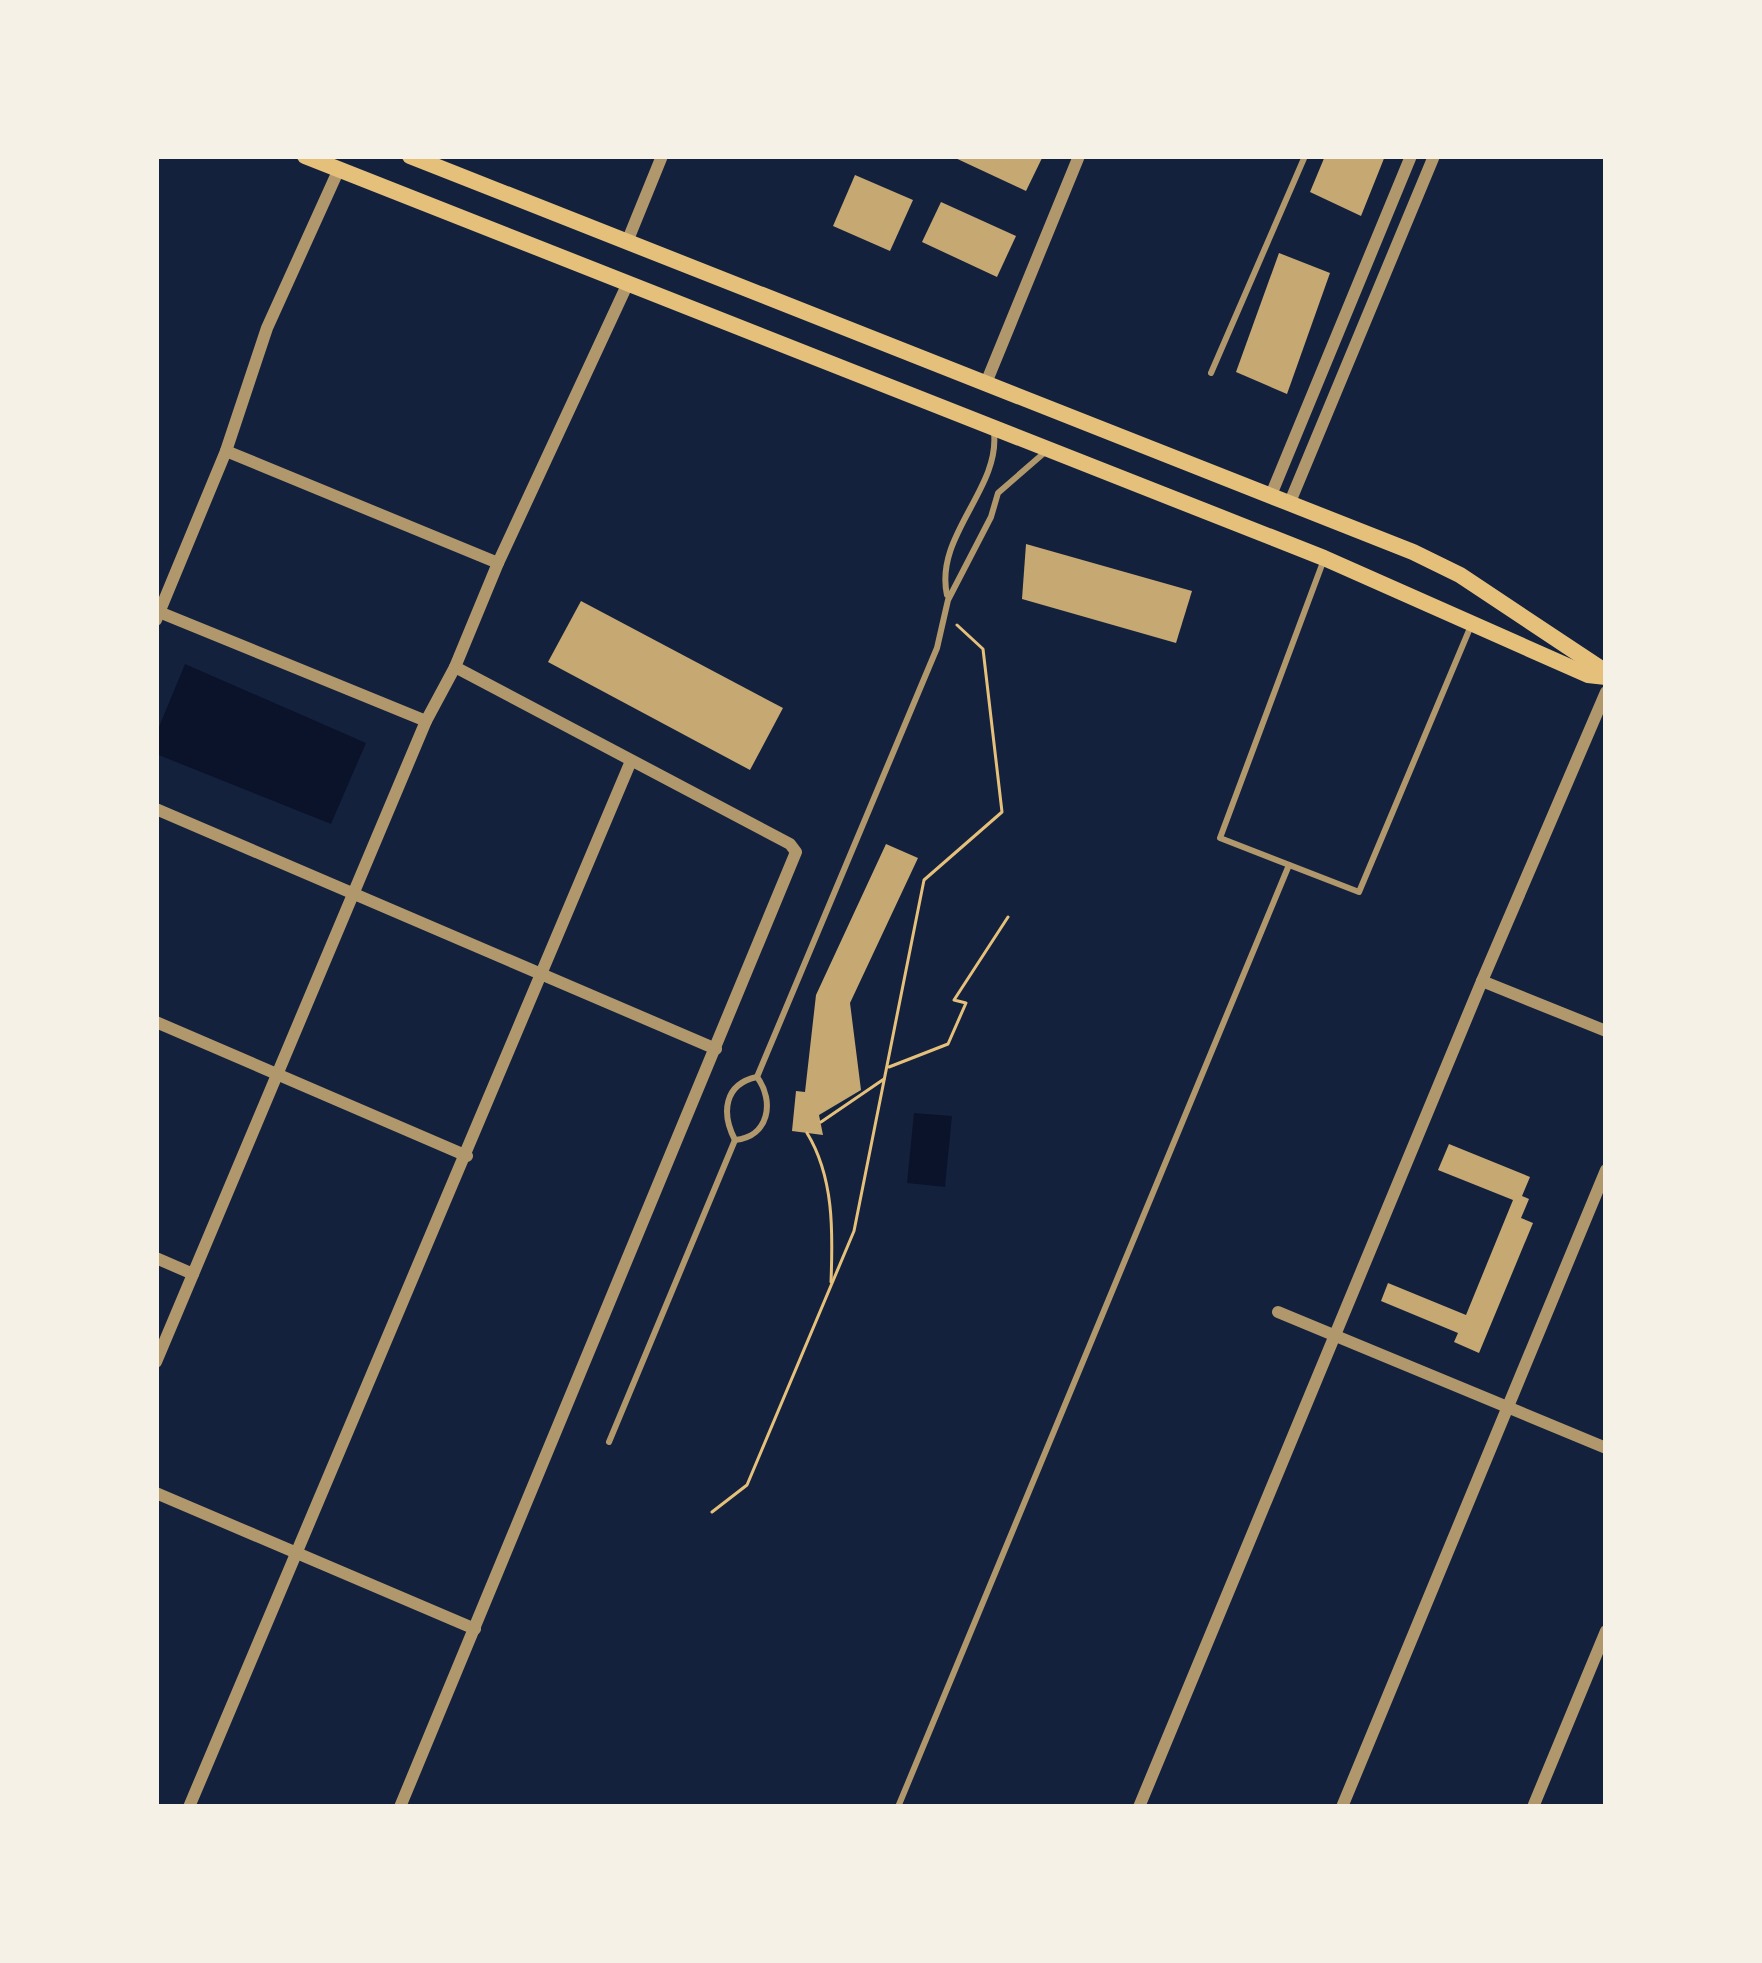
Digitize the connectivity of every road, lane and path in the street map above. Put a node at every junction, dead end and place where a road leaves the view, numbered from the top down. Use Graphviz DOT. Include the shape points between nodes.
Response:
graph roads {
  1 [pos="305,156"];
  2 [pos="410,156"];
  3 [pos="662,156"];
  4 [pos="1079,156"];
  5 [pos="1304,156"];
  6 [pos="1411,156"];
  7 [pos="1434,156"];
  8 [pos="339,169"];
  9 [pos="627,242"];
  10 [pos="628,284"];
  11 [pos="1211,373"];
  12 [pos="986,383"];
  13 [pos="994,430"];
  14 [pos="1047,450"];
  15 [pos="226,452"];
  16 [pos="1271,495"];
  17 [pos="1290,502"];
  18 [pos="1324,558"];
  19 [pos="498,563"];
  20 [pos="948,600"];
  21 [pos="158,616"];
  22 [pos="945,617"];
  23 [pos="1472,623"];
  24 [pos="455,667"];
  25 [pos="1606,675"];
  26 [pos="1606,692"];
  27 [pos="426,721"];
  28 [pos="631,761"];
  29 [pos="156,808"];
  30 [pos="1289,865"];
  31 [pos="354,893"];
  32 [pos="1008,917"];
  33 [pos="541,974"];
  34 [pos="1482,981"];
  35 [pos="156,1022"];
  36 [pos="1606,1031"];
  37 [pos="716,1049"];
  38 [pos="887,1067"];
  39 [pos="280,1074"];
  40 [pos="757,1077"];
  41 [pos="885,1078"];
  42 [pos="821,1122"];
  43 [pos="807,1132"];
  44 [pos="734,1140"];
  45 [pos="467,1156"];
  46 [pos="1606,1170"];
  47 [pos="156,1258"];
  48 [pos="193,1274"];
  49 [pos="831,1288"];
  50 [pos="1278,1312"];
  51 [pos="1335,1336"];
  52 [pos="156,1362"];
  53 [pos="1507,1408"];
  54 [pos="609,1442"];
  55 [pos="1606,1448"];
  56 [pos="156,1492"];
  57 [pos="712,1512"];
  58 [pos="298,1553"];
  59 [pos="475,1629"];
  60 [pos="1606,1631"];
  61 [pos="189,1807"];
  62 [pos="400,1807"];
  63 [pos="898,1807"];
  64 [pos="1139,1807"];
  65 [pos="1342,1807"];
  66 [pos="1533,1807"];
  1 -- 8 [label="main road"];
  2 -- 9 [label="main road"];
  3 -- 9 [label="street"];
  4 -- 12 [label="street"];
  5 -- 11 [label="lane"];
  6 -- 16 [label="street"];
  7 -- 17 [label="street"];
  8 -- 10 [label="main road"];
  8 -- 15 [label="street" via="267,328"];
  9 -- 12 [label="main road"];
  10 -- 13 [label="main road"];
  10 -- 19 [label="street"];
  12 -- 16 [label="main road"];
  13 -- 14 [label="main road"];
  13 -- 20 [label="lane" via="996,451 952,546"];
  14 -- 18 [label="main road"];
  14 -- 20 [label="lane" via="998,493"];
  15 -- 19 [label="street"];
  15 -- 21 [label="street"];
  16 -- 17 [label="main road"];
  17 -- 25 [label="main road" via="1439,564"];
  18 -- 23 [label="main road"];
  18 -- 30 [label="lane" via="1220,838"];
  19 -- 24 [label="street"];
  20 -- 22 [label="lane"];
  21 -- 27 [label="street"];
  22 -- 38 [label="path" via="983,650 1002,812 924,880"];
  22 -- 40 [label="lane"];
  23 -- 25 [label="main road" via="1588,675"];
  23 -- 30 [label="lane" via="1359,892"];
  24 -- 27 [label="street"];
  24 -- 28 [label="street"];
  26 -- 34 [label="street"];
  27 -- 31 [label="street"];
  28 -- 33 [label="street"];
  28 -- 37 [label="street" via="796,852"];
  29 -- 31 [label="street"];
  30 -- 63 [label="lane"];
  31 -- 33 [label="street"];
  31 -- 39 [label="street"];
  32 -- 38 [label="path" via="954,1000 966,1003 948,1044"];
  33 -- 37 [label="street"];
  33 -- 45 [label="street"];
  34 -- 36 [label="street"];
  34 -- 51 [label="street"];
  35 -- 39 [label="street"];
  37 -- 59 [label="street"];
  38 -- 41 [label="path"];
  39 -- 45 [label="street"];
  39 -- 48 [label="street"];
  40 -- 44 [label="lane" via="732,1089 726,1124"];
  40 -- 44 [label="lane" via="767,1090 767,1113 754,1134"];
  41 -- 42 [label="path"];
  41 -- 49 [label="path" via="854,1232"];
  43 -- 49 [label="path" via="826,1185"];
  44 -- 54 [label="lane"];
  45 -- 58 [label="street"];
  46 -- 53 [label="street"];
  47 -- 48 [label="street"];
  48 -- 52 [label="street"];
  49 -- 57 [label="path" via="747,1485"];
  50 -- 51 [label="street"];
  51 -- 53 [label="street"];
  51 -- 64 [label="street"];
  53 -- 55 [label="street"];
  53 -- 65 [label="street"];
  56 -- 58 [label="street"];
  58 -- 59 [label="street"];
  58 -- 61 [label="street"];
  59 -- 62 [label="street"];
  60 -- 66 [label="street"];
}
